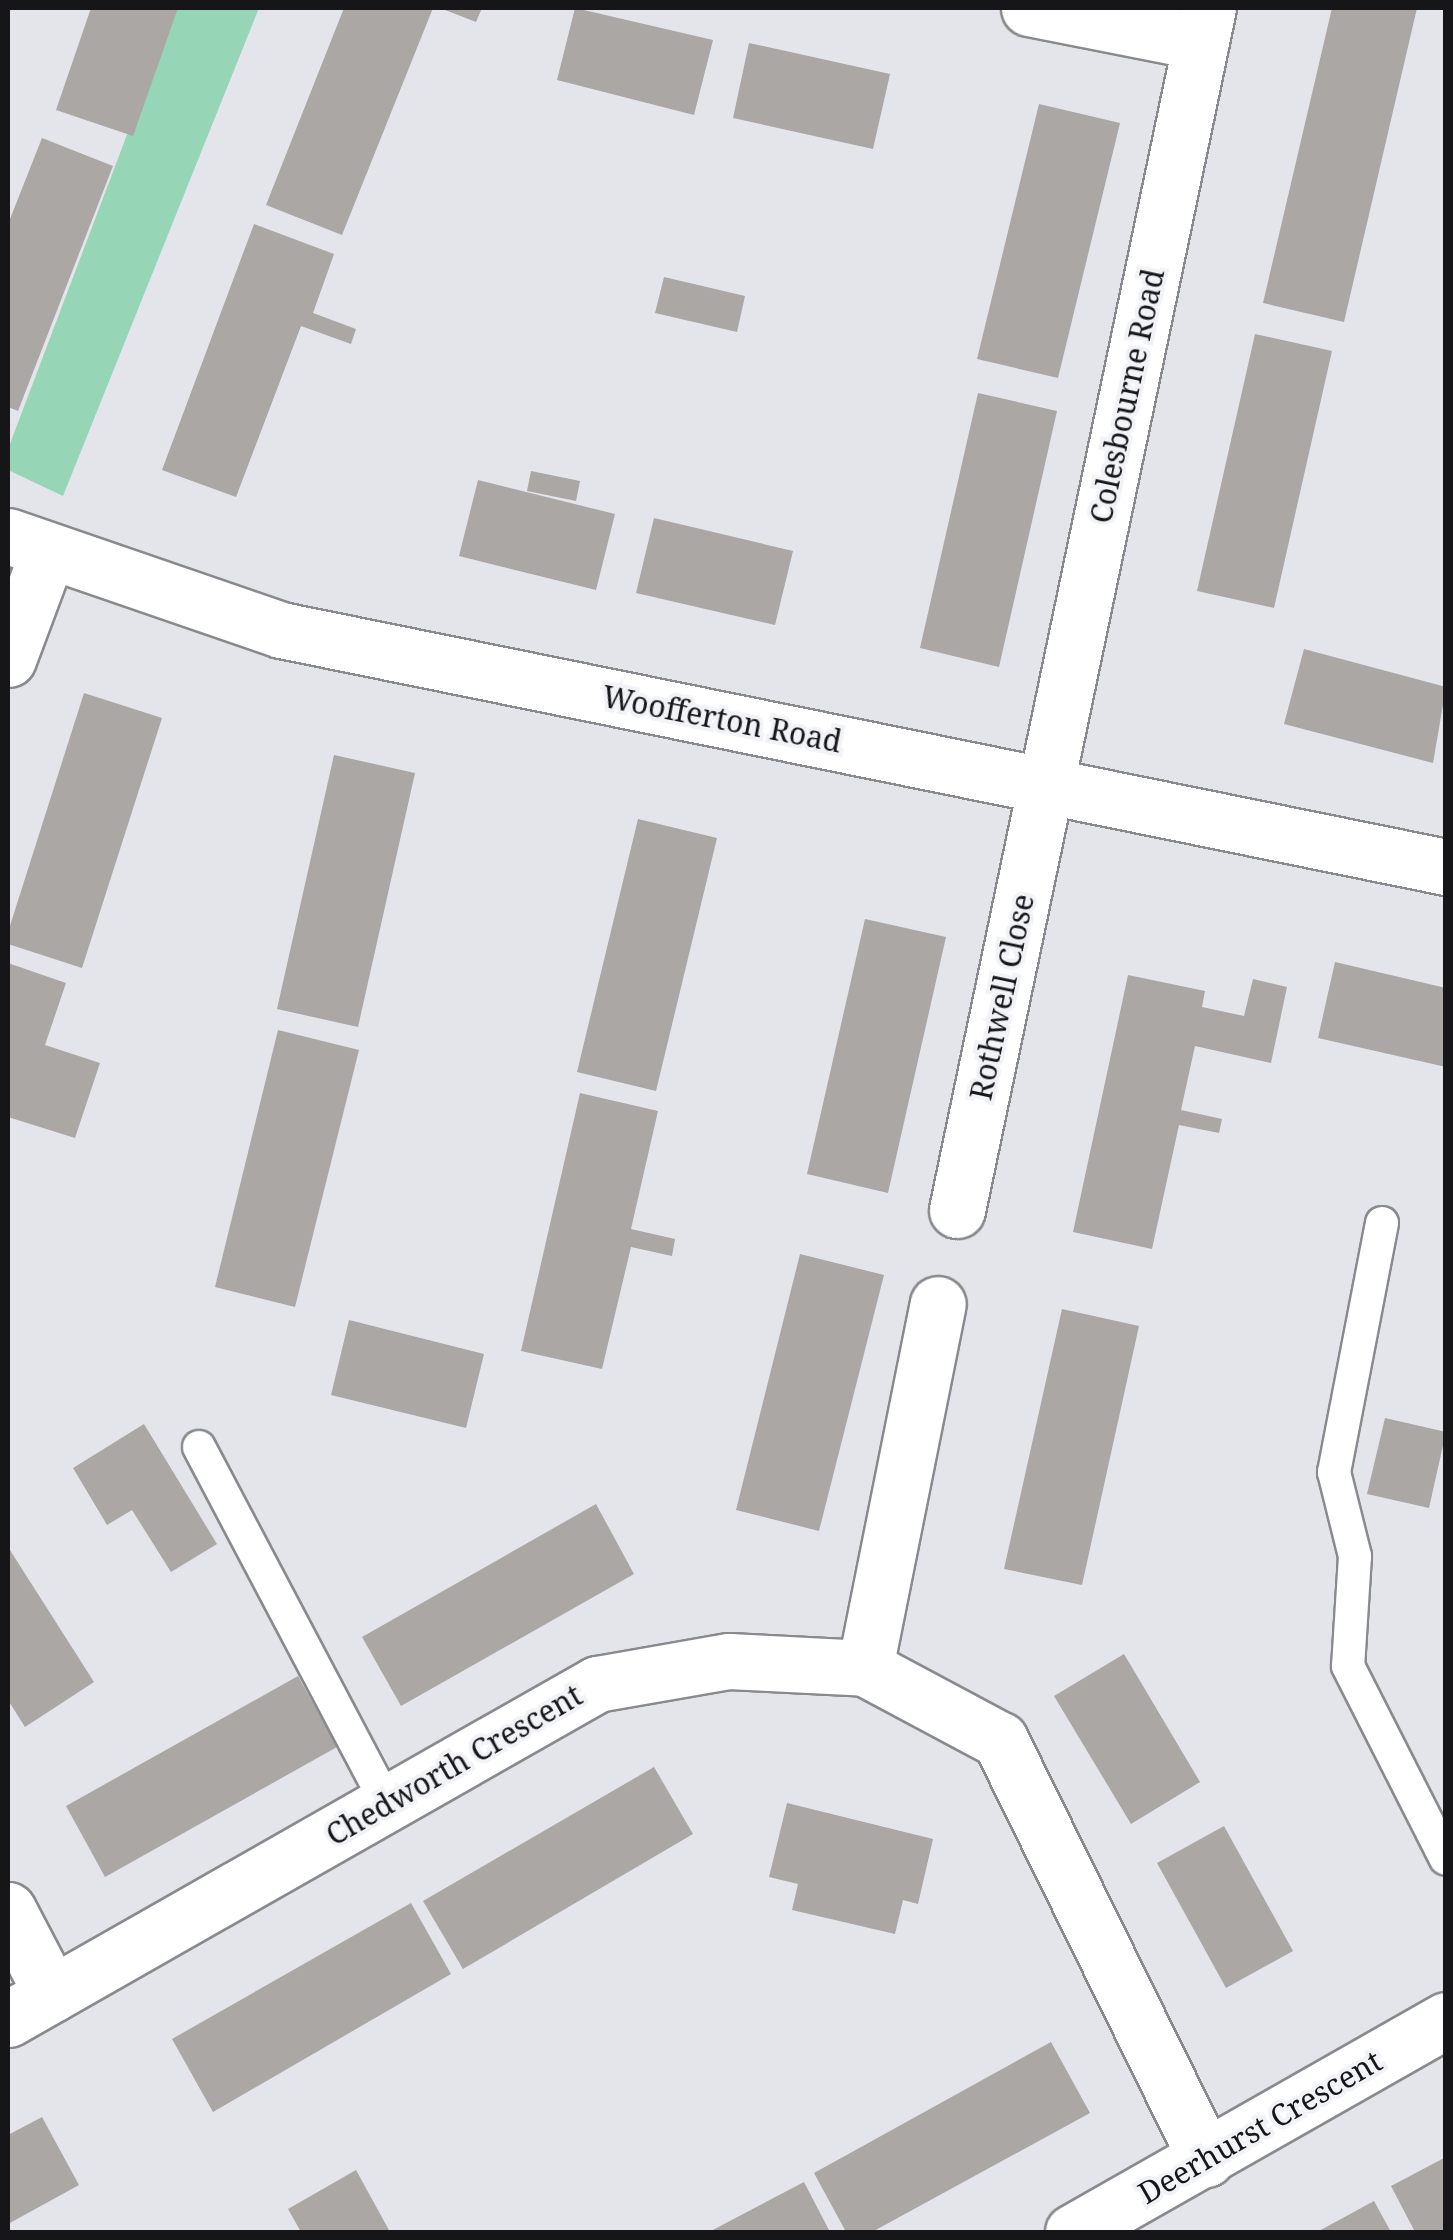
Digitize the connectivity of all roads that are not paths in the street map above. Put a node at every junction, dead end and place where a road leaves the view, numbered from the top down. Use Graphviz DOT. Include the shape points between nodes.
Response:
graph roads {
  1 [pos="1029,8"];
  2 [pos="1205,25"];
  3 [pos="28,544"];
  4 [pos="8,659"];
  5 [pos="1046,784"];
  6 [pos="1446,867"];
  7 [pos="957,1210"];
  8 [pos="1382,1223"];
  9 [pos="938,1304"];
  10 [pos="199,1447"];
  11 [pos="864,1668"];
  12 [pos="387,1803"];
  13 [pos="1446,1859"];
  14 [pos="8,1910"];
  15 [pos="30,2006"];
  16 [pos="1446,2020"];
  17 [pos="1206,2158"];
  18 [pos="1073,2232"];
  1 -- 2 [label="street"];
  2 -- 5 [label="street, Colesbourne Road"];
  3 -- 4 [label="street"];
  3 -- 5 [label="street, Woofferton Road" via="281,630"];
  5 -- 6 [label="street, Woofferton Road"];
  5 -- 7 [label="street, Rothwell Close"];
  8 -- 13 [label="lane" via="1334,1472 1355,1556 1348,1666"];
  9 -- 11 [label="street"];
  10 -- 12 [label="lane"];
  11 -- 12 [label="street, Chedworth Crescent" via="729,1661 597,1684"];
  11 -- 17 [label="street, Chedworth Crescent" via="1000,1740"];
  12 -- 15 [label="street, Chedworth Crescent"];
  14 -- 15 [label="street"];
  16 -- 17 [label="street, Deerhurst Crescent"];
  17 -- 18 [label="street, Deerhurst Crescent"];
}
